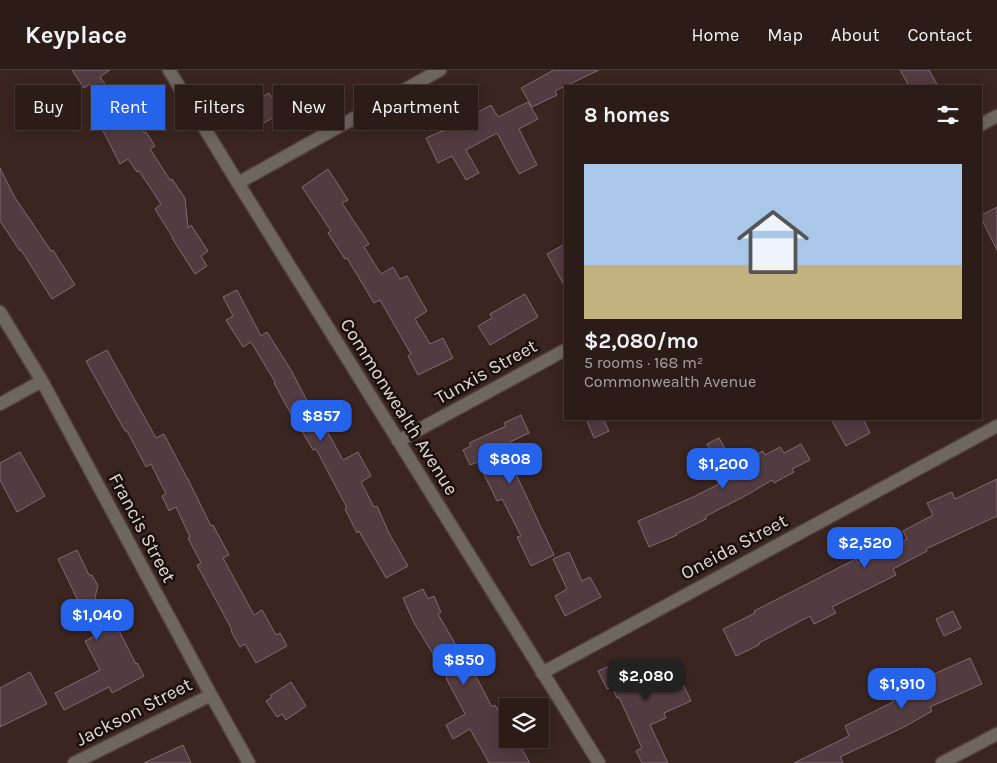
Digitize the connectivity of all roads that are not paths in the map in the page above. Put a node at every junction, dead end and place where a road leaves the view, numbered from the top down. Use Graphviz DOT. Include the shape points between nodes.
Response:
graph roads {
  1 [pos="169,70"];
  2 [pos="440,70"];
  3 [pos="997,116"];
  4 [pos="982,124"];
  5 [pos="238,183"];
  6 [pos="0,312"];
  7 [pos="564,351"];
  8 [pos="42,381"];
  9 [pos="0,404"];
  10 [pos="997,426"];
  11 [pos="398,441"];
  12 [pos="542,673"];
  13 [pos="210,695"];
  14 [pos="997,734"];
  15 [pos="74,763"];
  16 [pos="249,763"];
  17 [pos="599,763"];
  18 [pos="942,763"];
  1 -- 5 [label="street, Commonwealth Avenue"];
  2 -- 5 [label="street"];
  3 -- 4 [label="street"];
  5 -- 11 [label="street, Commonwealth Avenue"];
  6 -- 8 [label="street, Francis Street"];
  7 -- 11 [label="street, Tunxis Street"];
  8 -- 9 [label="street"];
  8 -- 13 [label="street, Francis Street"];
  10 -- 12 [label="street, Oneida Street"];
  11 -- 12 [label="street, Commonwealth Avenue"];
  12 -- 17 [label="street, Commonwealth Avenue"];
  13 -- 15 [label="street, Jackson Street"];
  13 -- 16 [label="street, Francis Street"];
  14 -- 18 [label="street"];
}
